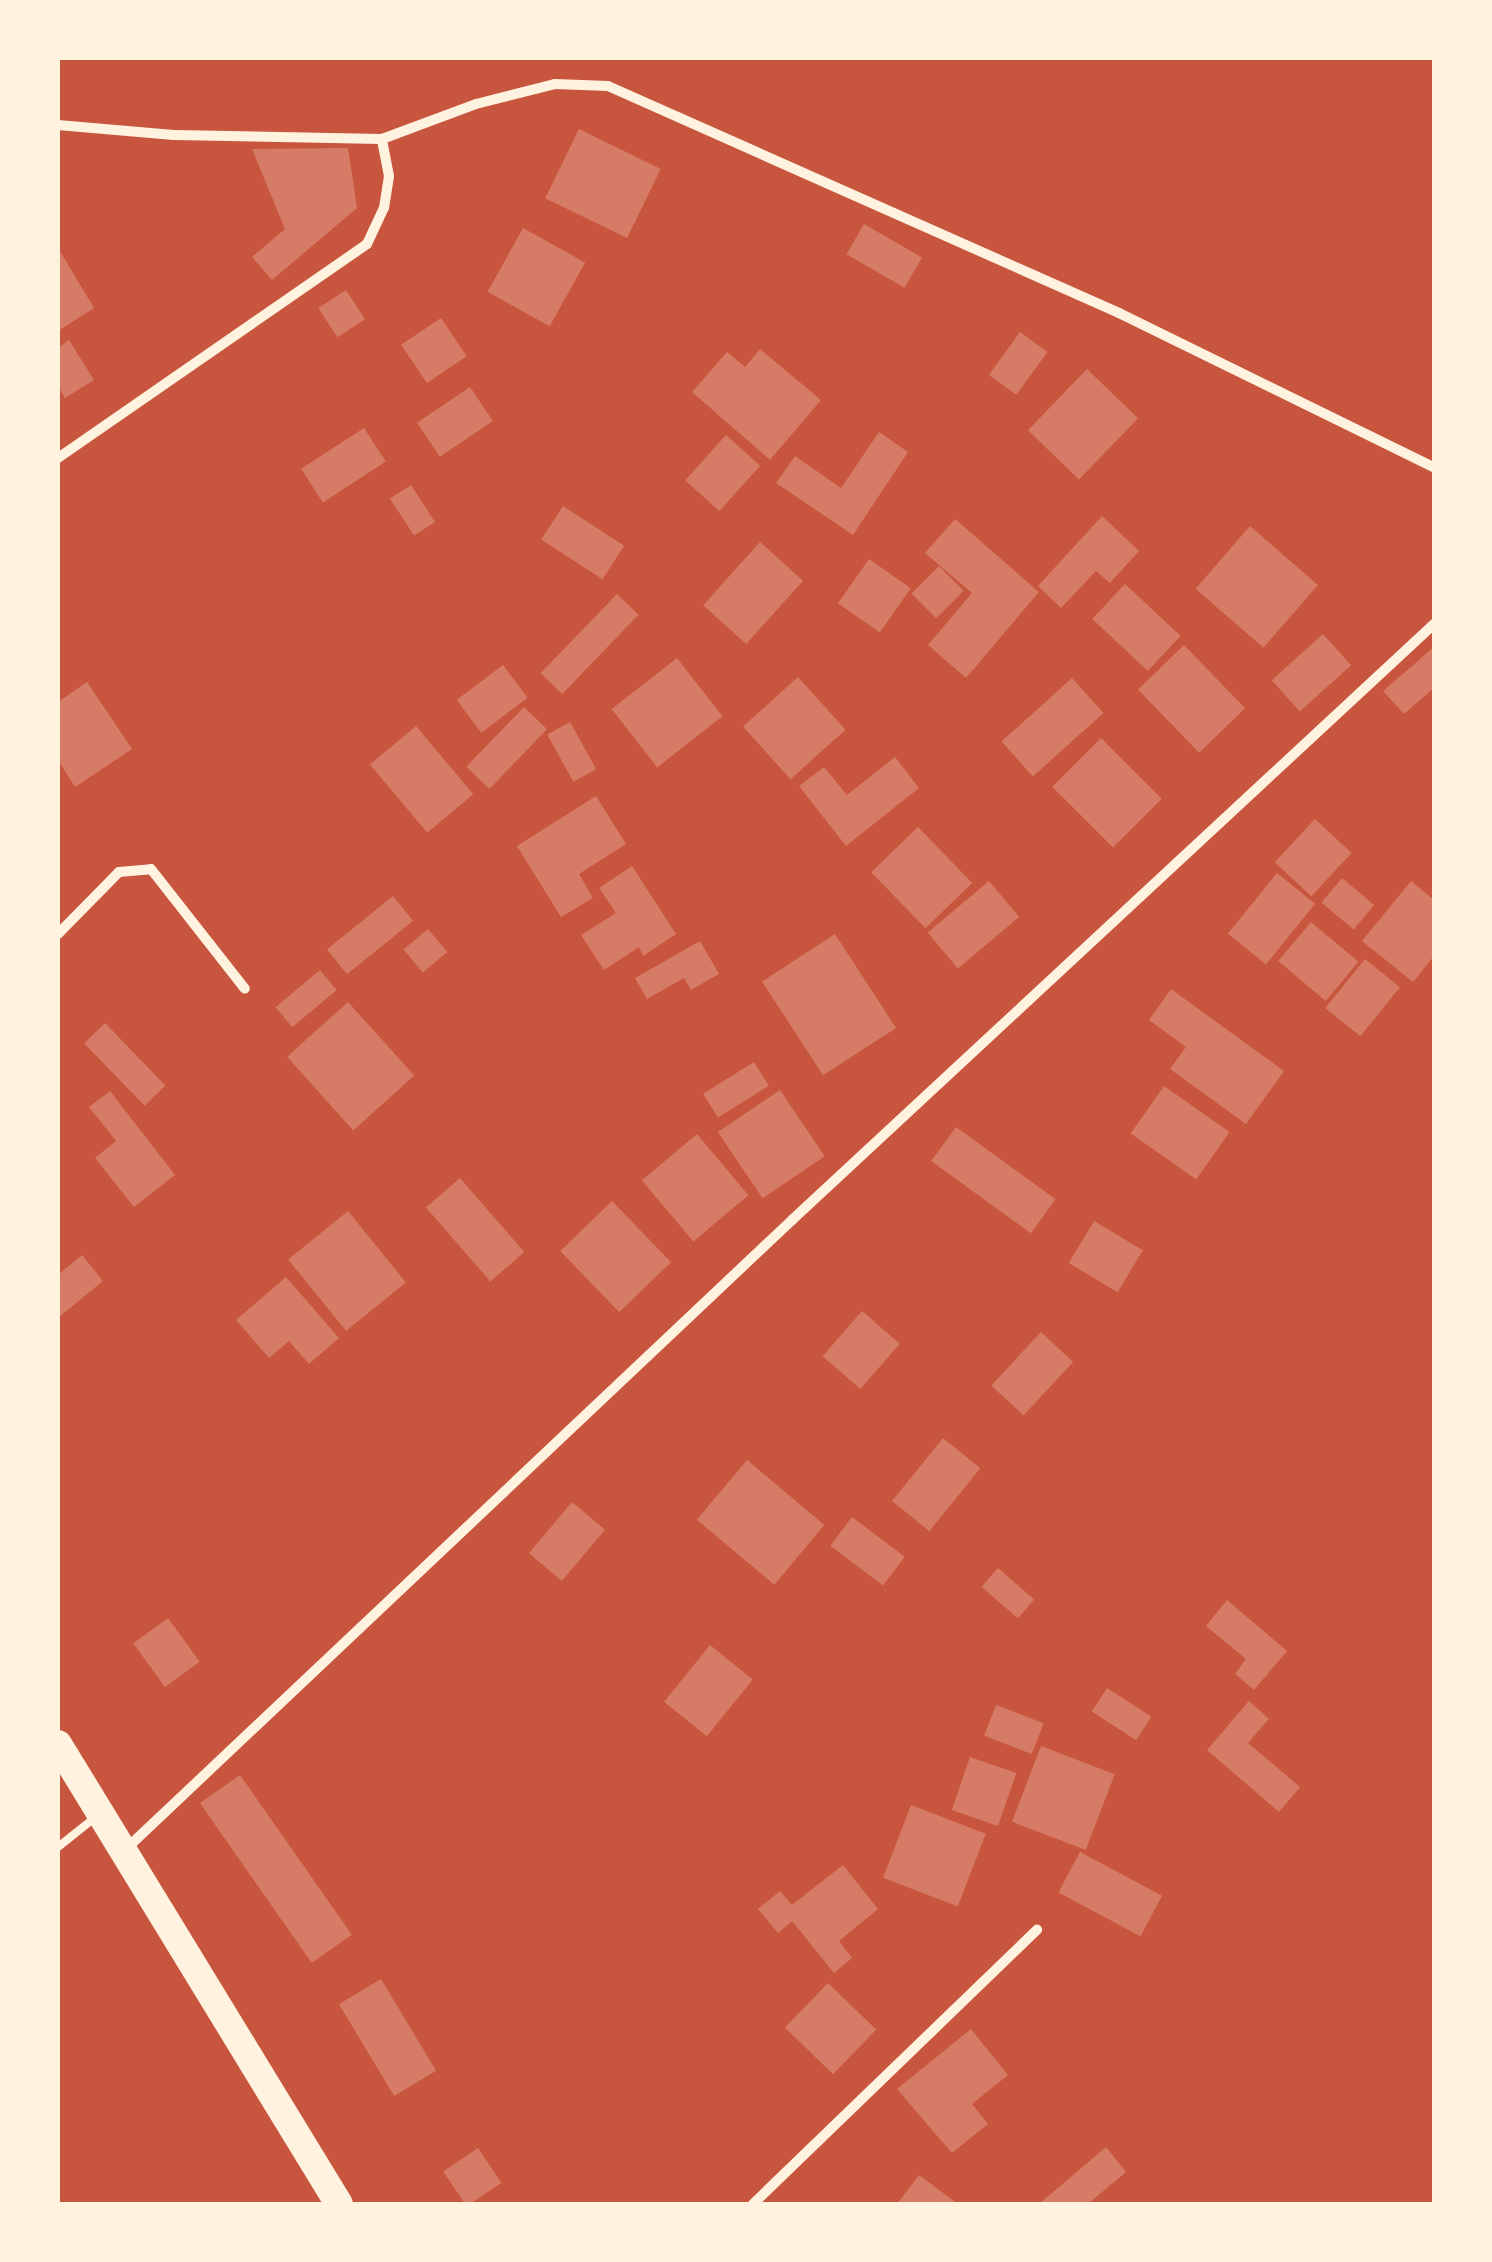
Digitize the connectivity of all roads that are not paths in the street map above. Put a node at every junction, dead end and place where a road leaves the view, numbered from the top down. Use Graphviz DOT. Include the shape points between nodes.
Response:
graph roads {
  1 [pos="58,125"];
  2 [pos="382,139"];
  3 [pos="58,458"];
  4 [pos="1434,468"];
  5 [pos="1434,624"];
  6 [pos="58,934"];
  7 [pos="244,989"];
  8 [pos="58,1744"];
  9 [pos="101,1813"];
  10 [pos="58,1846"];
  11 [pos="123,1852"];
  12 [pos="1037,1930"];
  13 [pos="339,2204"];
  14 [pos="753,2204"];
  1 -- 2 [label="street" via="174,136"];
  2 -- 3 [label="street" via="390,176 367,244"];
  2 -- 4 [label="street" via="476,104 556,84 608,86 1120,313"];
  5 -- 11 [label="street"];
  6 -- 7 [label="street" via="119,872 151,869"];
  8 -- 9 [label="highway"];
  9 -- 10 [label="lane"];
  9 -- 11 [label="highway"];
  11 -- 13 [label="highway"];
  12 -- 14 [label="street"];
}
